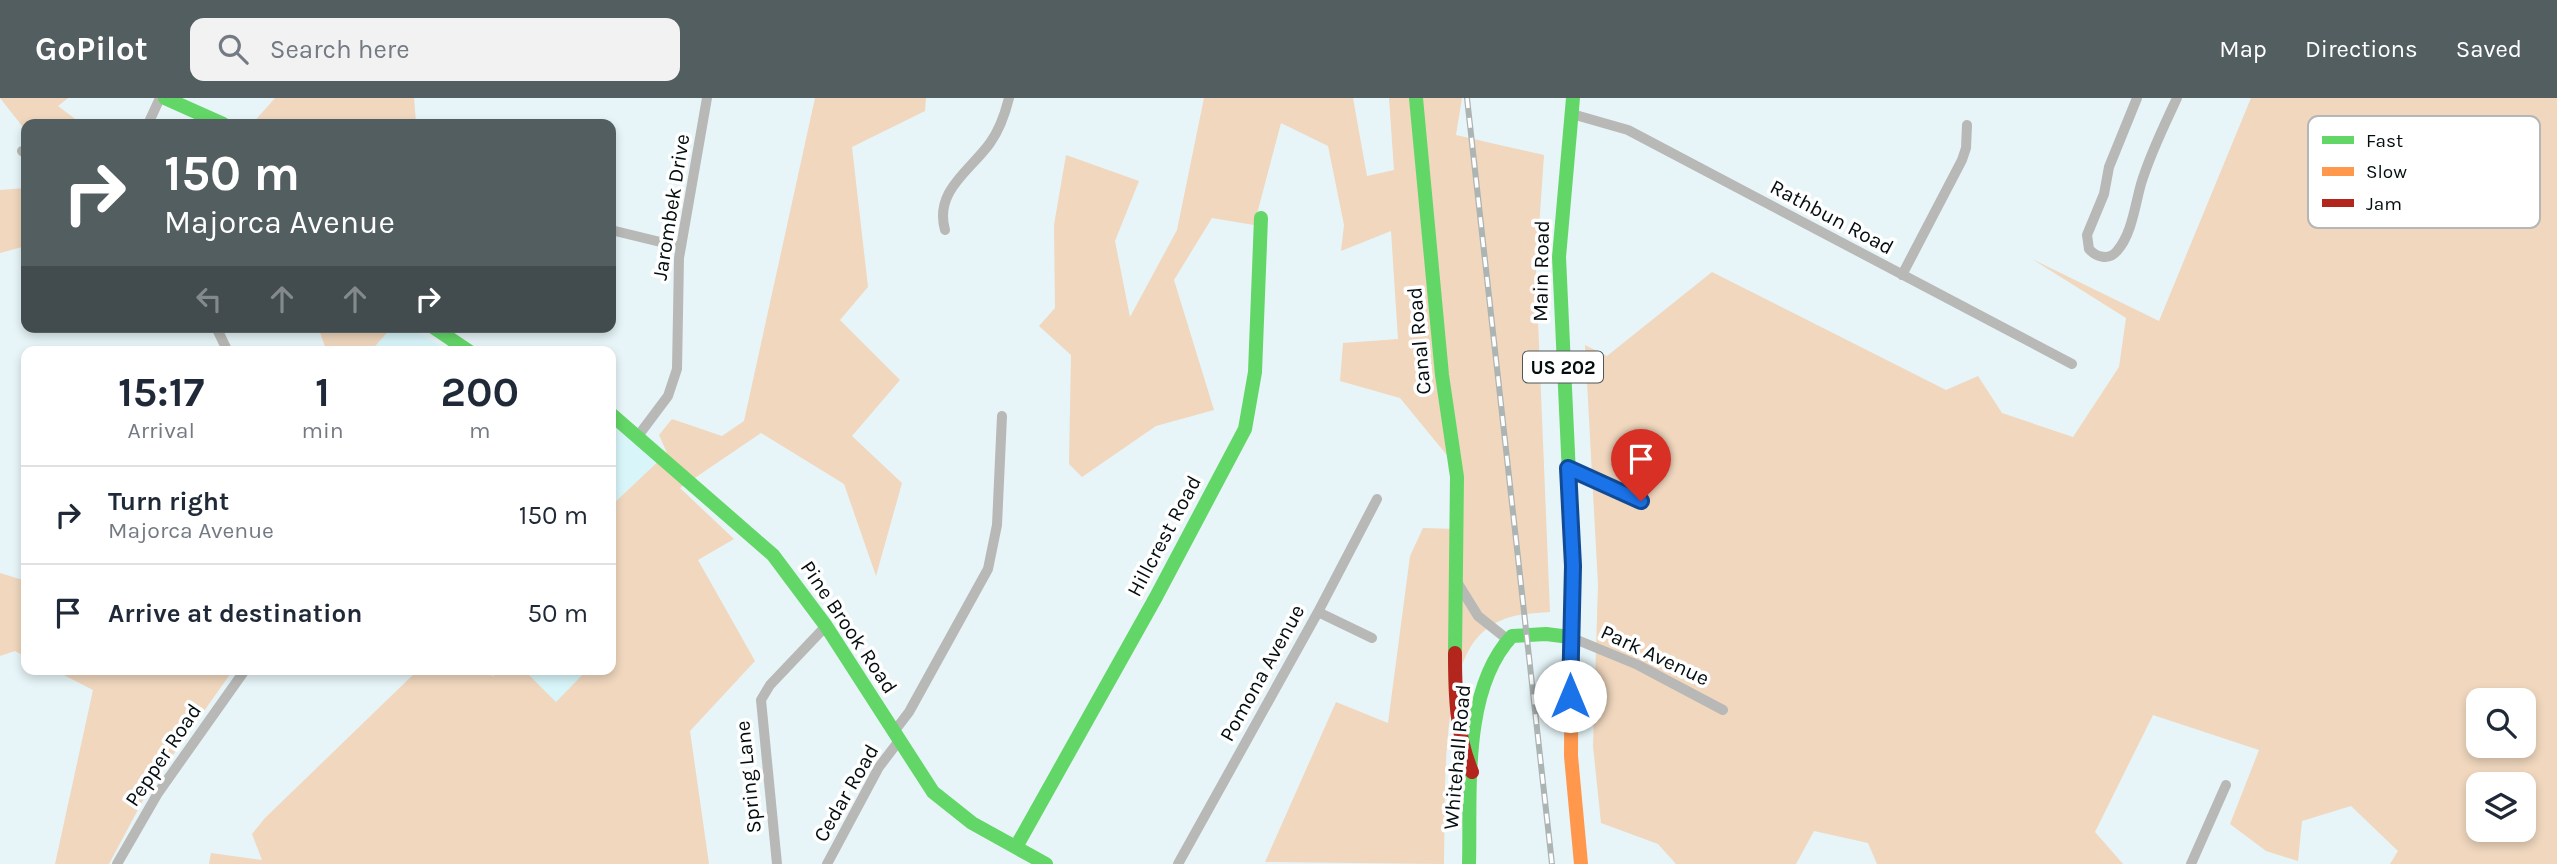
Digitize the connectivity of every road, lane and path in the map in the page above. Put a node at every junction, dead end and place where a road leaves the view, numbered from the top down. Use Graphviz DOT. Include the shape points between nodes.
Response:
graph roads {
  1 [pos="163,98"];
  2 [pos="707,98"];
  3 [pos="1009,98"];
  4 [pos="1416,98"];
  5 [pos="1573,98"];
  6 [pos="2137,98"];
  7 [pos="2177,98"];
  8 [pos="1572,114"];
  9 [pos="151,119"];
  10 [pos="211,119"];
  11 [pos="1967,125"];
  12 [pos="1261,218"];
  13 [pos="945,230"];
  14 [pos="616,231"];
  15 [pos="681,247"];
  16 [pos="1902,275"];
  17 [pos="442,333"];
  18 [pos="461,346"];
  19 [pos="2071,364"];
  20 [pos="1002,416"];
  21 [pos="616,418"];
  22 [pos="638,436"];
  23 [pos="1568,468"];
  24 [pos="1377,499"];
  25 [pos="1641,501"];
  26 [pos="1455,580"];
  27 [pos="1318,612"];
  28 [pos="826,626"];
  29 [pos="1570,637"];
  30 [pos="1372,638"];
  31 [pos="1507,639"];
  32 [pos="242,675"];
  33 [pos="1723,710"];
  34 [pos="896,737"];
  35 [pos="1472,772"];
  36 [pos="2227,785"];
  37 [pos="1016,847"];
  38 [pos="117,864"];
  39 [pos="777,864"];
  40 [pos="827,864"];
  41 [pos="1046,864"];
  42 [pos="1178,864"];
  43 [pos="1469,864"];
  44 [pos="1581,864"];
  45 [pos="2191,864"];
  1 -- 9 [label="street"];
  1 -- 10 [label="street"];
  2 -- 15 [label="street, Jarombek Drive"];
  3 -- 13 [label="street" via="997,132 945,198 941,214"];
  4 -- 26 [label="street, Canal Road" via="1443,388 1457,477"];
  5 -- 8 [label="street, Main Road / US 202"];
  6 -- 7 [label="street" via="2087,235 2089,249 2100,257 2119,250 2155,144"];
  8 -- 16 [label="street, Rathbun Road" via="1628,130"];
  8 -- 23 [label="street, Main Road / US 202" via="1559,257"];
  11 -- 16 [label="street" via="1962,160"];
  12 -- 37 [label="street, Hillcrest Road" via="1255,372 1245,429"];
  14 -- 15 [label="street"];
  15 -- 22 [label="street, Jarombek Drive" via="677,369 668,396"];
  16 -- 19 [label="street, Rathbun Road"];
  17 -- 18 [label="street"];
  20 -- 34 [label="street, Cedar Road" via="997,525 988,569"];
  21 -- 22 [label="street, Pine Brook Road"];
  22 -- 28 [label="street, Pine Brook Road" via="773,555"];
  23 -- 25 [label="street"];
  23 -- 29 [label="street, Main Road / US 202" via="1573,566"];
  24 -- 27 [label="street, Pomona Avenue"];
  26 -- 31 [label="street" via="1478,615"];
  26 -- 35 [label="street, Canal Road" via="1455,695 1462,751"];
  27 -- 30 [label="street"];
  27 -- 42 [label="street, Pomona Avenue"];
  28 -- 34 [label="street, Pine Brook Road"];
  28 -- 39 [label="street, Spring Lane" via="761,700"];
  29 -- 31 [label="street" via="1546,634"];
  29 -- 33 [label="street, Park Avenue" via="1638,665"];
  29 -- 44 [label="street, Main Road / US 202" via="1571,757"];
  31 -- 35 [label="street, Whitehall Road" via="1486,673"];
  32 -- 38 [label="street, Pepper Road" via="159,793"];
  34 -- 37 [label="street, Pine Brook Road" via="943,802"];
  34 -- 40 [label="street, Cedar Road"];
  35 -- 43 [label="street, Whitehall Road"];
  36 -- 45 [label="street"];
  37 -- 41 [label="street, Pine Brook Road"];
}
